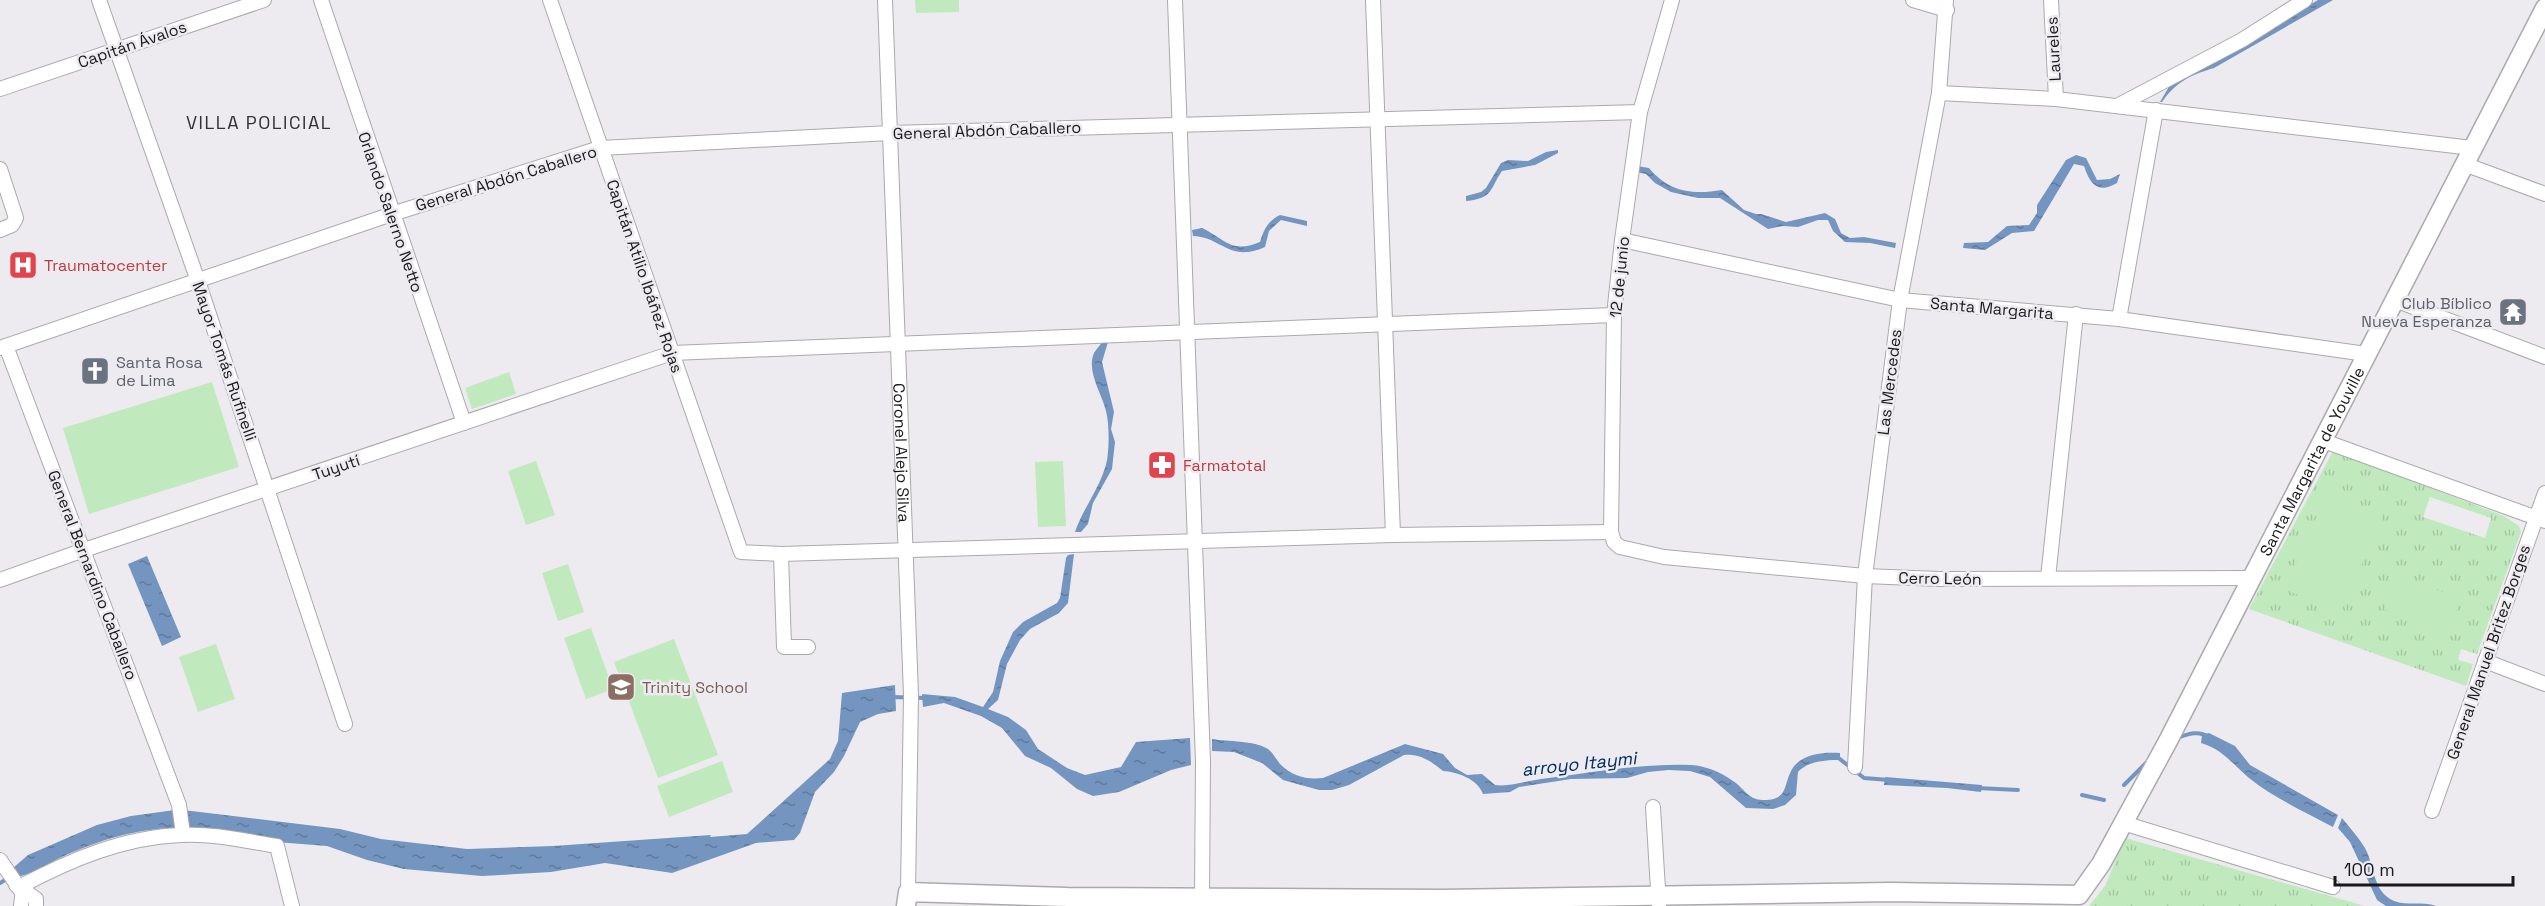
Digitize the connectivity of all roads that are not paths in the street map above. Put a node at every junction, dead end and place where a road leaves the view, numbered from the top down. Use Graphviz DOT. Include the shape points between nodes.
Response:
graph roads {
  1 [pos="99,0"];
  2 [pos="264,0"];
  3 [pos="321,0"];
  4 [pos="550,0"];
  5 [pos="885,0"];
  6 [pos="1175,0"];
  7 [pos="1373,0"];
  8 [pos="1672,0"];
  9 [pos="1913,0"];
  10 [pos="2051,0"];
  11 [pos="2305,0"];
  12 [pos="1947,5"];
  13 [pos="2542,20"];
  14 [pos="116,50"];
  15 [pos="0,89"];
  16 [pos="1939,93"];
  17 [pos="2056,99"];
  18 [pos="2117,106"];
  19 [pos="2156,110"];
  20 [pos="1640,112"];
  21 [pos="1378,118"];
  22 [pos="1179,125"];
  23 [pos="890,133"];
  24 [pos="600,148"];
  25 [pos="2472,148"];
  26 [pos="2464,164"];
  27 [pos="0,169"];
  28 [pos="2545,194"];
  29 [pos="392,214"];
  30 [pos="0,230"];
  31 [pos="1622,240"];
  32 [pos="198,281"];
  33 [pos="1900,300"];
  34 [pos="2395,300"];
  35 [pos="2076,314"];
  36 [pos="1614,315"];
  37 [pos="2119,318"];
  38 [pos="1385,323"];
  39 [pos="1186,332"];
  40 [pos="898,345"];
  41 [pos="3,347"];
  42 [pos="672,353"];
  43 [pos="2366,354"];
  44 [pos="2545,357"];
  45 [pos="464,423"];
  46 [pos="2321,440"];
  47 [pos="269,489"];
  48 [pos="2545,493"];
  49 [pos="2541,519"];
  50 [pos="1611,532"];
  51 [pos="1393,535"];
  52 [pos="1195,542"];
  53 [pos="84,550"];
  54 [pos="906,550"];
  55 [pos="781,554"];
  56 [pos="1865,576"];
  57 [pos="2048,578"];
  58 [pos="2253,578"];
  59 [pos="0,580"];
  60 [pos="808,647"];
  61 [pos="2485,661"];
  62 [pos="2545,684"];
  63 [pos="345,724"];
  64 [pos="1855,767"];
  65 [pos="1653,807"];
  66 [pos="2432,811"];
  67 [pos="2123,823"];
  68 [pos="183,834"];
  69 [pos="2,864"];
  70 [pos="2333,887"];
  71 [pos="21,895"];
  72 [pos="1202,897"];
  73 [pos="907,899"];
  74 [pos="1890,899"];
  75 [pos="2037,900"];
  76 [pos="2074,900"];
  77 [pos="1659,901"];
  78 [pos="1066,902"];
  79 [pos="1440,902"];
  80 [pos="36,906"];
  81 [pos="292,906"];
  1 -- 14 [label="street, Mayor Tomás Rufinelli"];
  2 -- 14 [label="street, Capitán Ávalos"];
  3 -- 29 [label="street, Orlando Salerno Netto"];
  4 -- 24 [label="street, Capitán Atilio Ibáñez Rojas"];
  5 -- 23 [label="street, Coronel Alejo Silva"];
  6 -- 22 [label="street"];
  7 -- 21 [label="street"];
  8 -- 20 [label="street, 12 de junio"];
  9 -- 12 [label="street"];
  10 -- 17 [label="street, Laureles"];
  11 -- 18 [label="street" via="2242,40"];
  12 -- 16 [label="street, Las Mercedes"];
  13 -- 25 [label="main road, Santa Margarita de Youville"];
  14 -- 15 [label="street, Capitán Ávalos"];
  14 -- 32 [label="street, Mayor Tomás Rufinelli"];
  16 -- 17 [label="street"];
  16 -- 33 [label="street, Las Mercedes"];
  17 -- 18 [label="street"];
  18 -- 19 [label="street"];
  19 -- 25 [label="street"];
  19 -- 37 [label="street"];
  20 -- 21 [label="street, General Abdón Caballero"];
  20 -- 31 [label="street, 12 de junio"];
  21 -- 22 [label="street, General Abdón Caballero"];
  21 -- 38 [label="street"];
  22 -- 23 [label="street, General Abdón Caballero"];
  22 -- 39 [label="street"];
  23 -- 24 [label="street, General Abdón Caballero"];
  23 -- 40 [label="street, Coronel Alejo Silva"];
  24 -- 29 [label="street, General Abdón Caballero"];
  24 -- 42 [label="street, Capitán Atilio Ibáñez Rojas"];
  25 -- 26 [label="main road, Santa Margarita de Youville"];
  26 -- 28 [label="street"];
  26 -- 34 [label="main road, Santa Margarita de Youville"];
  27 -- 30 [label="street" via="16,218 12,225"];
  29 -- 32 [label="street, General Abdón Caballero"];
  29 -- 45 [label="street, Orlando Salerno Netto"];
  31 -- 33 [label="street, Santa Margarita"];
  31 -- 36 [label="street, 12 de junio"];
  32 -- 41 [label="street, General Abdón Caballero"];
  32 -- 47 [label="street, Mayor Tomás Rufinelli"];
  33 -- 35 [label="street, Santa Margarita"];
  33 -- 56 [label="street, Las Mercedes"];
  34 -- 43 [label="main road, Santa Margarita de Youville"];
  34 -- 44 [label="street"];
  35 -- 37 [label="street, Santa Margarita"];
  35 -- 57 [label="street"];
  36 -- 38 [label="street, Tuyutí"];
  36 -- 50 [label="street, 12 de junio"];
  37 -- 43 [label="street, Santa Margarita"];
  38 -- 39 [label="street, Tuyutí"];
  38 -- 51 [label="street"];
  39 -- 40 [label="street, Tuyutí"];
  39 -- 52 [label="street"];
  40 -- 42 [label="street, Tuyutí"];
  40 -- 54 [label="street, Coronel Alejo Silva"];
  41 -- 53 [label="street, General Bernardino Caballero"];
  42 -- 45 [label="street, Tuyutí"];
  42 -- 55 [label="street, Capitán Atilio Ibáñez Rojas" via="741,552"];
  43 -- 46 [label="main road, Santa Margarita de Youville"];
  45 -- 47 [label="street, Tuyutí"];
  46 -- 49 [label="street"];
  46 -- 58 [label="main road, Santa Margarita de Youville"];
  47 -- 53 [label="street, Tuyutí"];
  47 -- 63 [label="street, Mayor Tomás Rufinelli"];
  48 -- 49 [label="street, General Manuel Britez Borges"];
  49 -- 61 [label="street, General Manuel Britez Borges"];
  50 -- 51 [label="street"];
  50 -- 56 [label="street, Cerro León" via="1620,547 1665,557"];
  51 -- 52 [label="street"];
  52 -- 54 [label="street"];
  52 -- 72 [label="street" via="1203,761"];
  53 -- 59 [label="street, Tuyutí"];
  53 -- 68 [label="street, General Bernardino Caballero" via="179,805"];
  54 -- 55 [label="street"];
  54 -- 73 [label="street, Coronel Alejo Silva" via="911,695"];
  55 -- 60 [label="street" via="784,647"];
  56 -- 57 [label="street, Cerro León"];
  56 -- 64 [label="street, Las Mercedes"];
  57 -- 58 [label="street, Cerro León"];
  58 -- 67 [label="main road, Santa Margarita de Youville"];
  61 -- 62 [label="street"];
  61 -- 66 [label="street, General Manuel Britez Borges"];
  65 -- 77 [label="street"];
  67 -- 70 [label="street"];
  67 -- 76 [label="main road, Santa Margarita de Youville" via="2101,864"];
  68 -- 71 [label="street" via="153,837 86,855 21,886"];
  68 -- 81 [label="street" via="277,846"];
  69 -- 71 [label="street"];
  71 -- 80 [label="street" via="34,896"];
  72 -- 78 [label="main road"];
  72 -- 79 [label="main road"];
  73 -- 78 [label="main road"];
  74 -- 75 [label="main road"];
  74 -- 77 [label="main road"];
  75 -- 76 [label="main road"];
  77 -- 79 [label="main road"];
}
